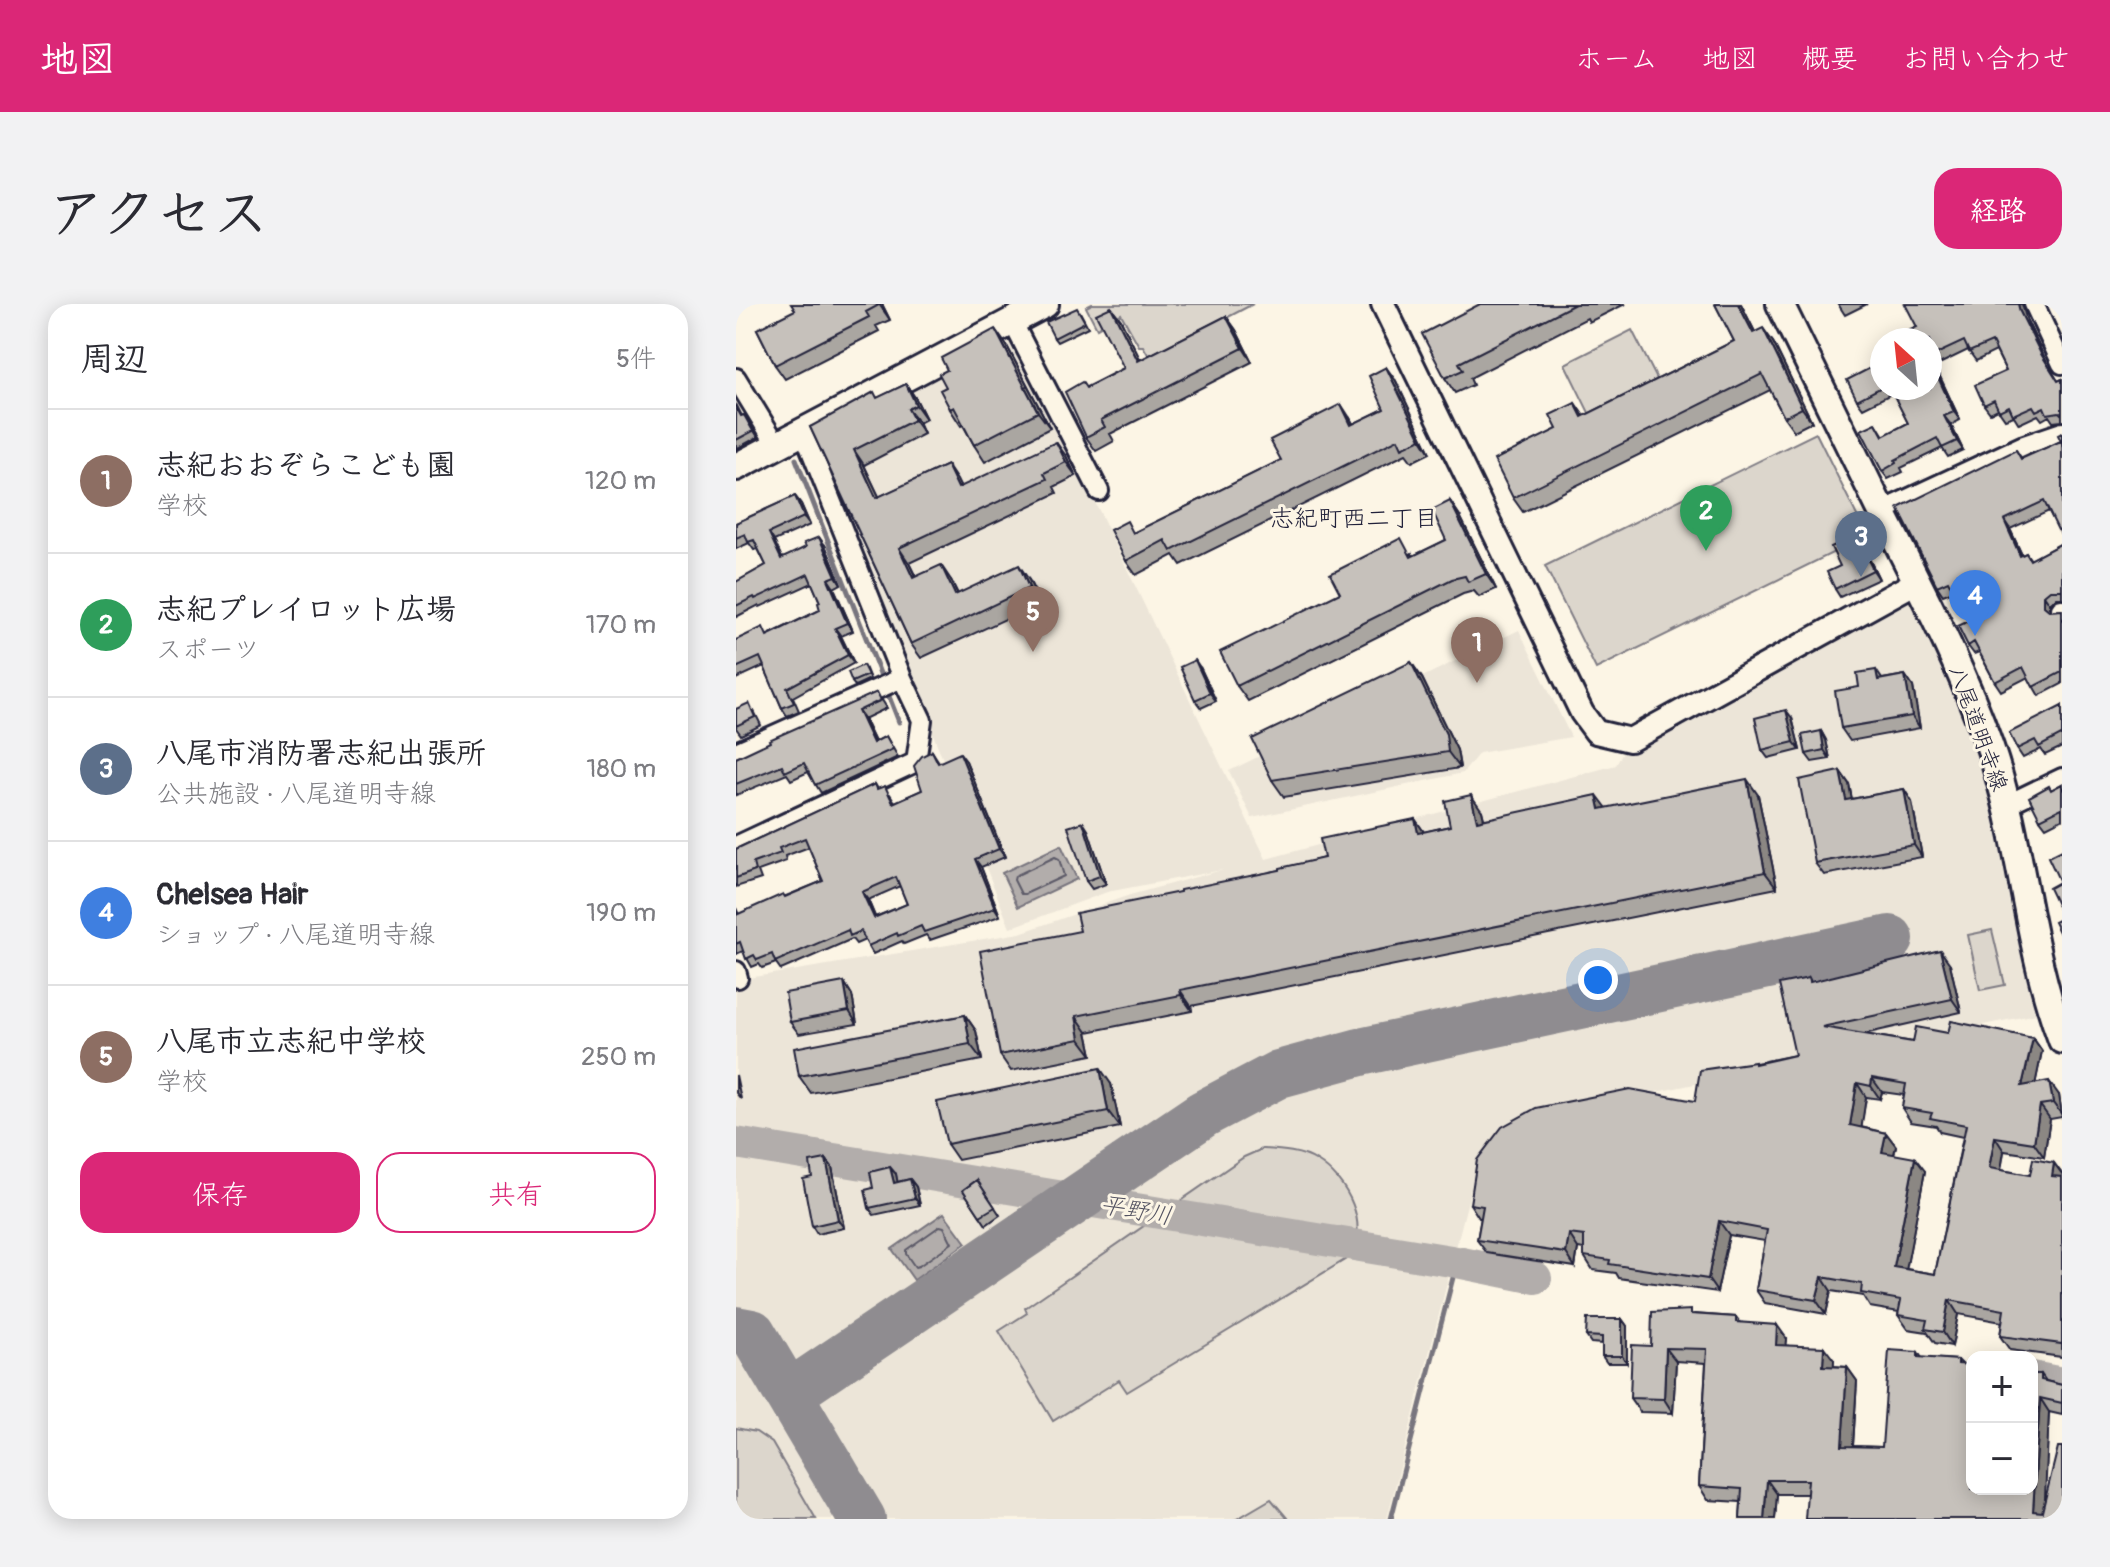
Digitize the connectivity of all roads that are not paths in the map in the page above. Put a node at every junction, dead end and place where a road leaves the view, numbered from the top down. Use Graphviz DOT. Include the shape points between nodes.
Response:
graph roads {
  1 [pos="1045,304"];
  2 [pos="1383,304"];
  3 [pos="1780,304"];
  4 [pos="2034,304"];
  5 [pos="1012,321"];
  6 [pos="2056,334"];
  7 [pos="2062,364"];
  8 [pos="736,378"];
  9 [pos="2062,432"];
  10 [pos="804,433"];
  11 [pos="778,447"];
  12 [pos="736,467"];
  13 [pos="1099,491"];
  14 [pos="1882,511"];
  15 [pos="1918,581"];
  16 [pos="902,678"];
  17 [pos="736,752"];
  18 [pos="2062,778"];
  19 [pos="2006,805"];
  20 [pos="736,846"];
  21 [pos="2062,1040"];
  1 -- 5 [label="main road"];
  2 -- 15 [label="street" via="1582,713 1596,732 1630,740"];
  3 -- 14 [label="main road, 八尾道明寺線"];
  4 -- 6 [label="street"];
  5 -- 10 [label="main road"];
  5 -- 13 [label="street"];
  6 -- 7 [label="street"];
  8 -- 11 [label="street"];
  9 -- 14 [label="street"];
  10 -- 11 [label="main road"];
  10 -- 16 [label="street"];
  11 -- 12 [label="main road"];
  14 -- 15 [label="main road, 八尾道明寺線"];
  15 -- 19 [label="main road, 八尾道明寺線" via="1990,748"];
  16 -- 17 [label="street"];
  16 -- 20 [label="street" via="922,720 916,762"];
  18 -- 19 [label="street"];
  19 -- 21 [label="main road, 八尾道明寺線" via="2033,937"];
}
